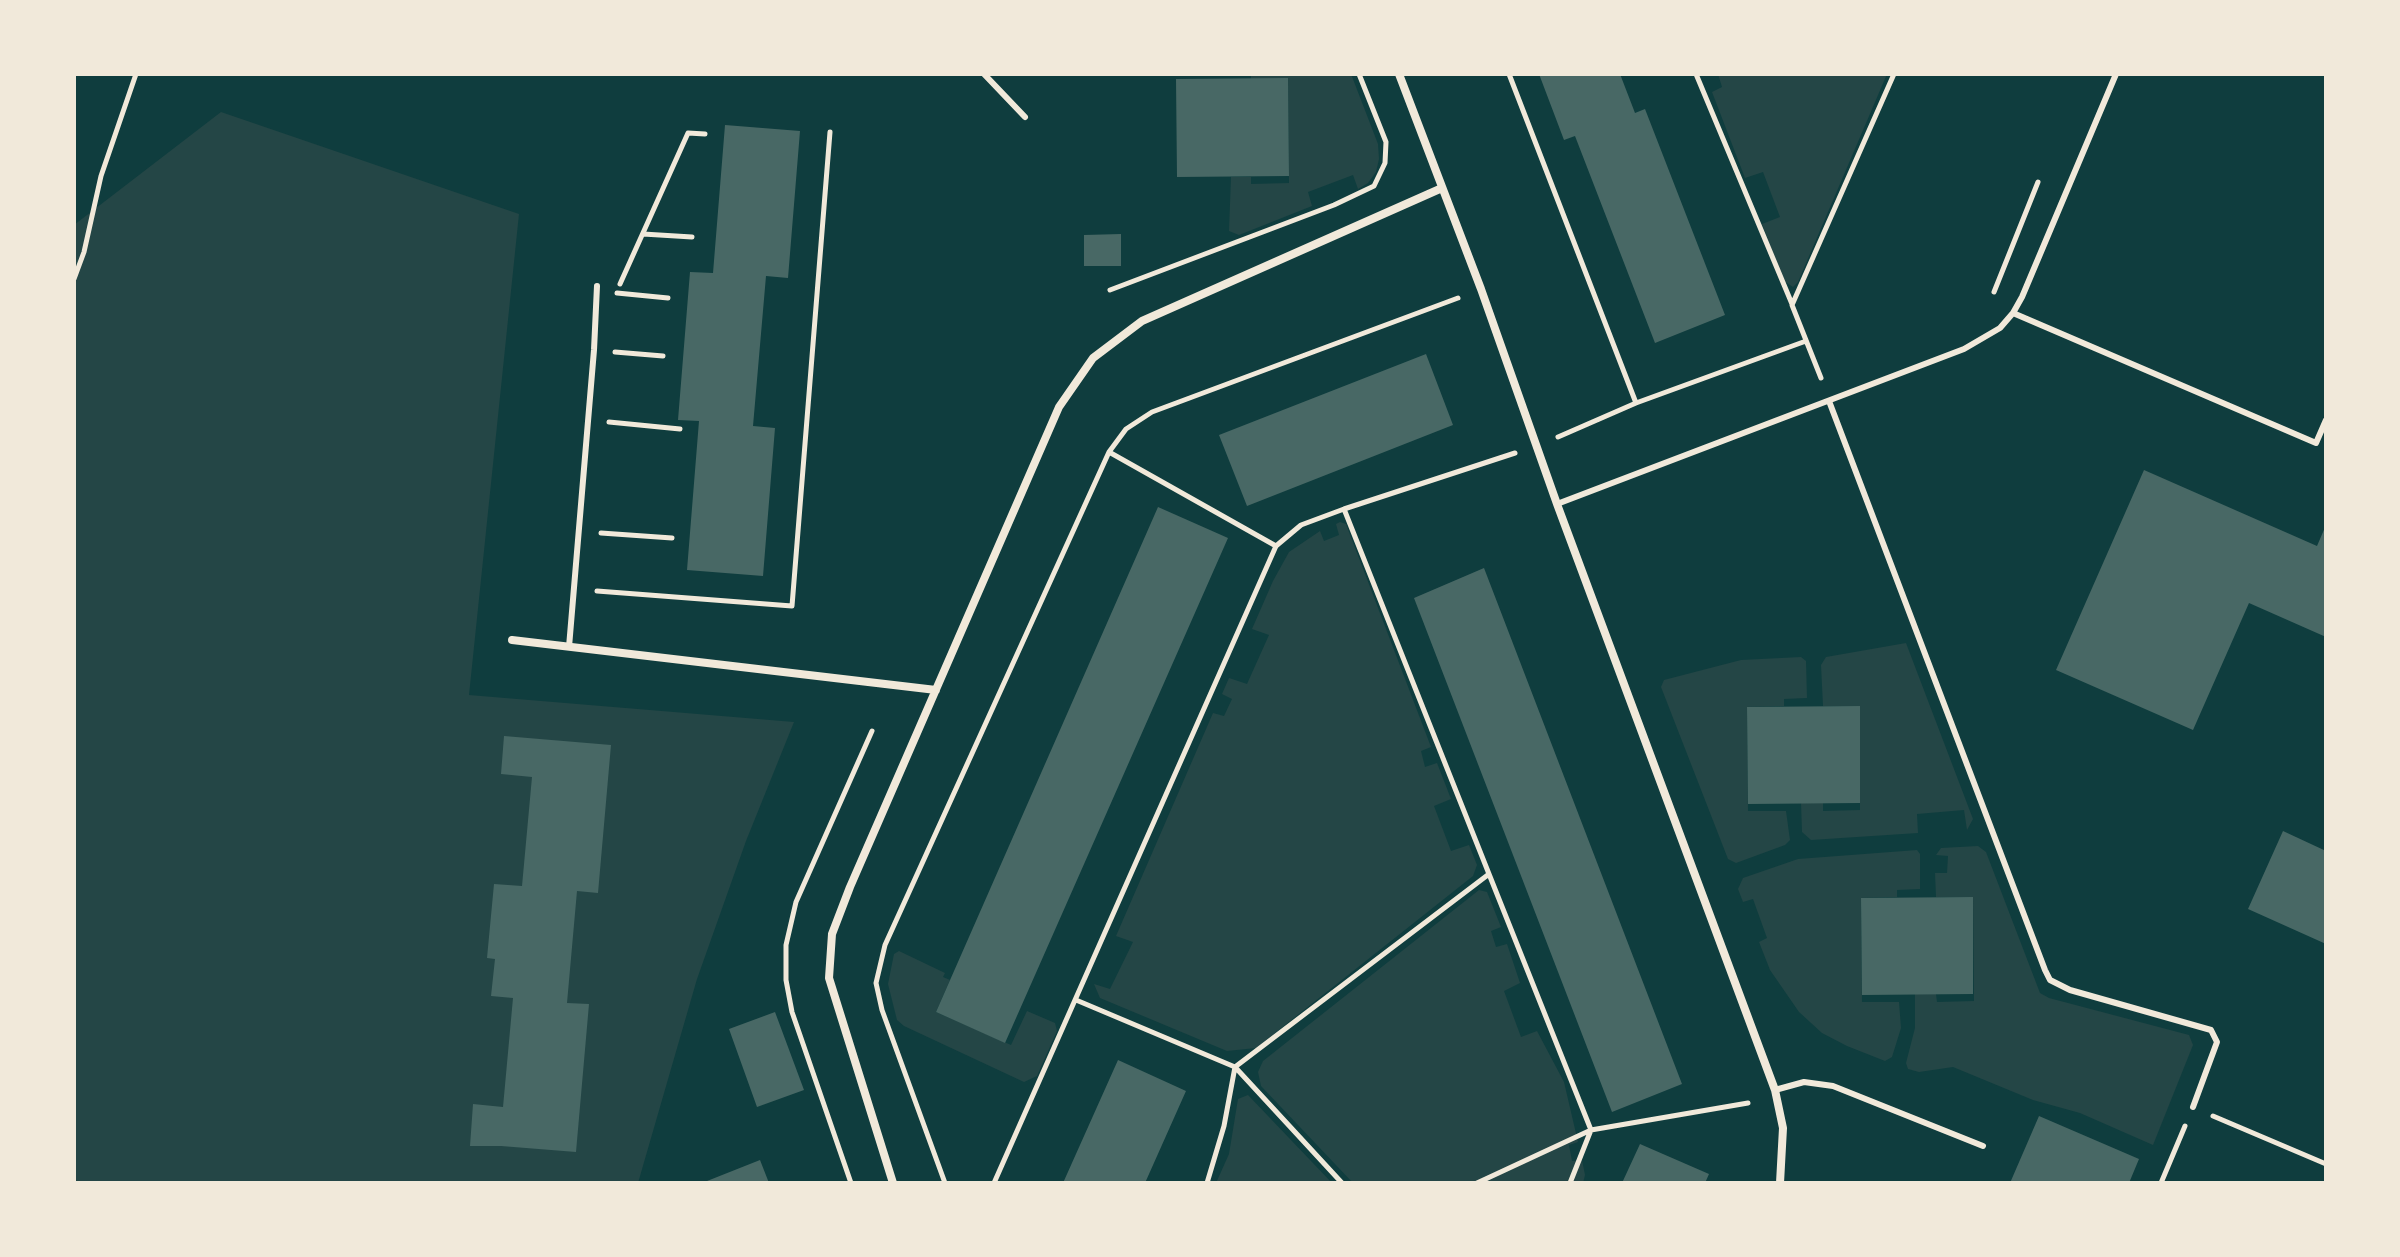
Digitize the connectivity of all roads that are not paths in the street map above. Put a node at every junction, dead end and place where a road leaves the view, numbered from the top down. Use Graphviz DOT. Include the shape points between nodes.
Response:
graph roads {
  1 [pos="984,74"];
  2 [pos="1399,74"];
  3 [pos="2116,74"];
  4 [pos="1025,117"];
  5 [pos="1442,188"];
  6 [pos="597,286"];
  7 [pos="2013,313"];
  8 [pos="1829,401"];
  9 [pos="2326,420"];
  10 [pos="1557,504"];
  11 [pos="512,640"];
  12 [pos="569,647"];
  13 [pos="936,690"];
  14 [pos="1775,1090"];
  15 [pos="2193,1107"];
  16 [pos="1983,1146"];
  17 [pos="893,1183"];
  18 [pos="1780,1183"];
  1 -- 4 [label="lane"];
  2 -- 5 [label="street"];
  3 -- 7 [label="lane"];
  5 -- 10 [label="street"];
  5 -- 13 [label="street" via="1142,321 1093,358 1059,407"];
  6 -- 12 [label="lane"];
  7 -- 8 [label="lane" via="2000,328 1964,349"];
  7 -- 9 [label="lane" via="2316,443"];
  8 -- 10 [label="lane"];
  8 -- 15 [label="lane" via="2050,980 2211,1030 2217,1042"];
  10 -- 14 [label="street"];
  11 -- 12 [label="street"];
  12 -- 13 [label="street"];
  13 -- 17 [label="street" via="832,934 829,978"];
  14 -- 16 [label="lane" via="1804,1082 1833,1086"];
  14 -- 18 [label="street" via="1783,1128"];
}
